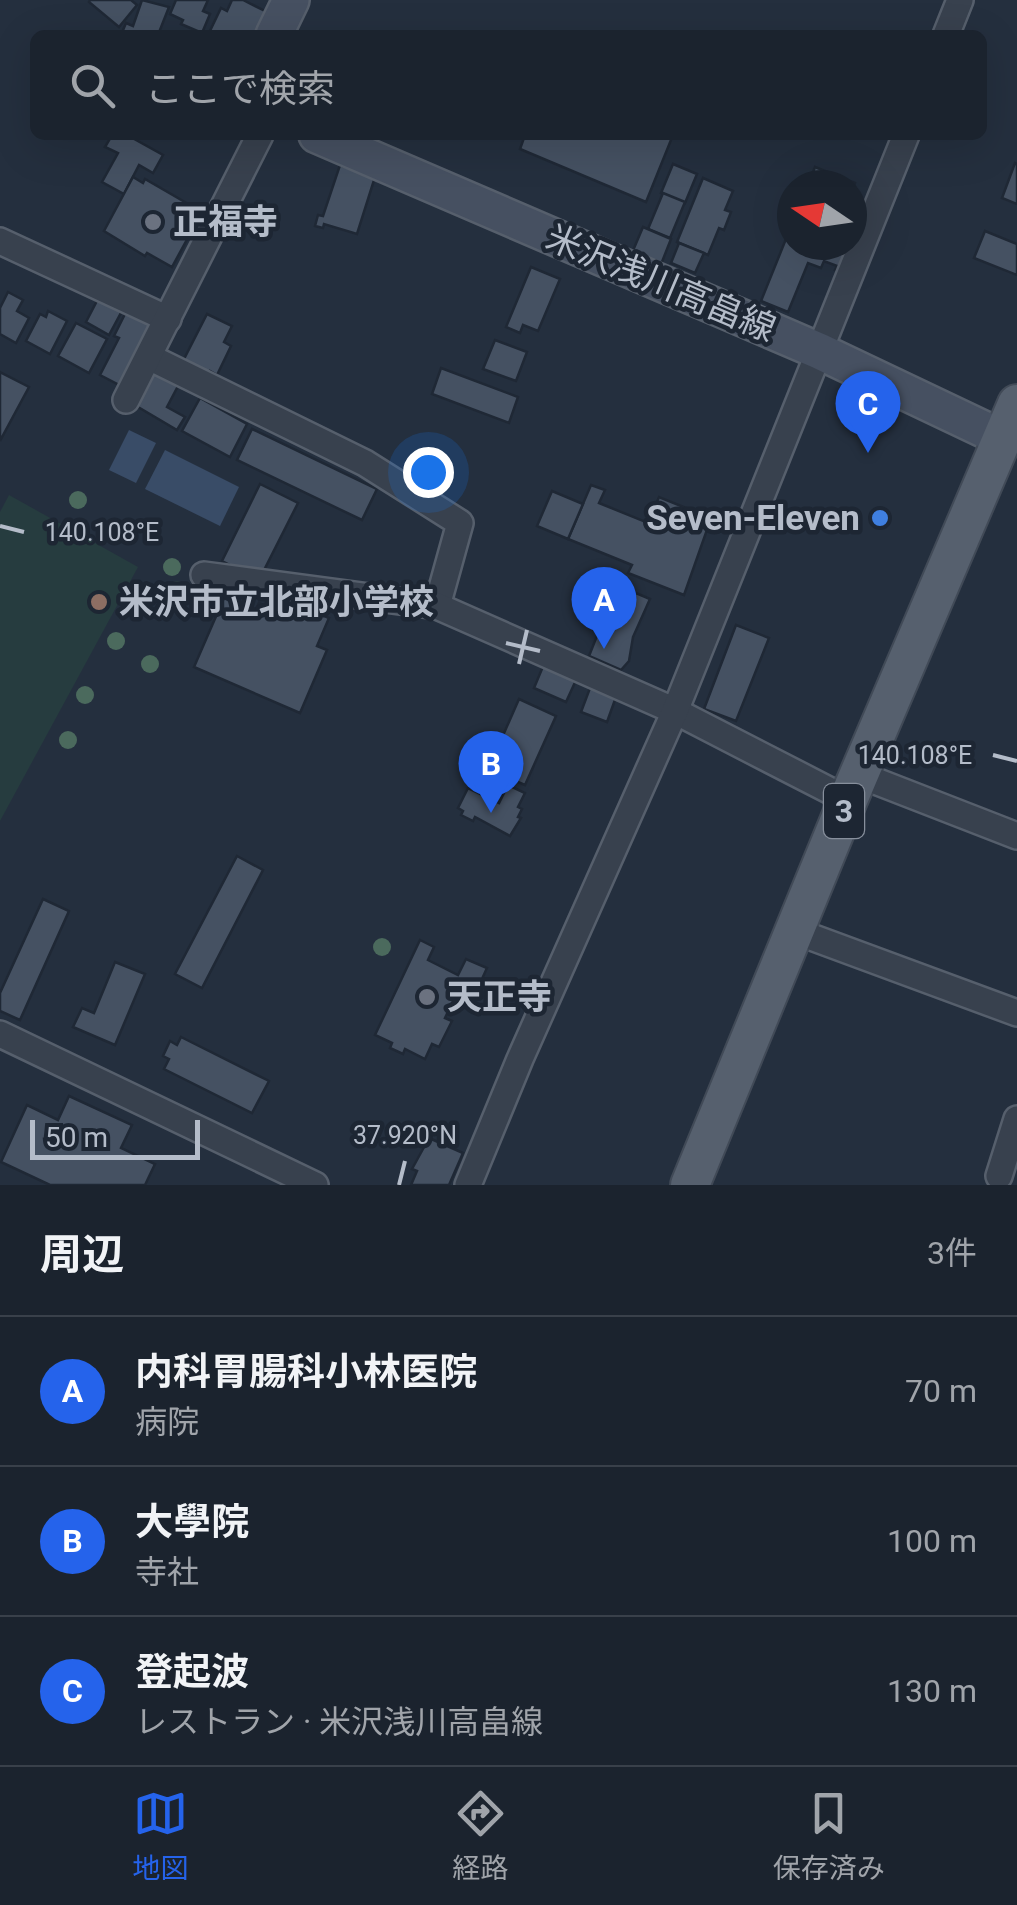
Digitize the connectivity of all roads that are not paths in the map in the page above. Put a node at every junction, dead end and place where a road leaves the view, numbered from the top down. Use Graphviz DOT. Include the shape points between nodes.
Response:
graph roads {
  1 [pos="291,0"];
  2 [pos="960,0"];
  3 [pos="276,30"];
  4 [pos="948,30"];
  5 [pos="258,140"];
  6 [pos="329,140"];
  7 [pos="904,140"];
  8 [pos="0,241"];
  9 [pos="168,319"];
  10 [pos="819,350"];
  11 [pos="150,357"];
  12 [pos="126,400"];
  13 [pos="1012,429"];
  14 [pos="204,575"];
  15 [pos="436,606"];
  16 [pos="676,711"];
  17 [pos="854,788"];
  18 [pos="1017,836"];
  19 [pos="795,931"];
  20 [pos="1015,1005"];
  21 [pos="0,1034"];
  22 [pos="1017,1119"];
  23 [pos="999,1176"];
  24 [pos="316,1185"];
  25 [pos="468,1185"];
  26 [pos="690,1185"];
  1 -- 3 [label="main road"];
  2 -- 4 [label="street"];
  5 -- 9 [label="street"];
  6 -- 10 [label="main road, 米沢浅川高畠線"];
  7 -- 10 [label="street"];
  8 -- 9 [label="street"];
  9 -- 11 [label="street"];
  10 -- 13 [label="main road, 米沢浅川高畠線"];
  10 -- 16 [label="street"];
  11 -- 12 [label="street"];
  11 -- 15 [label="street" via="365,464 460,523"];
  13 -- 17 [label="main road, 3"];
  14 -- 15 [label="street"];
  15 -- 16 [label="street"];
  16 -- 17 [label="street"];
  16 -- 25 [label="street"];
  17 -- 18 [label="street"];
  17 -- 19 [label="main road, 3"];
  19 -- 20 [label="street"];
  19 -- 26 [label="main road, 3"];
  21 -- 24 [label="street"];
  22 -- 23 [label="street"];
}
